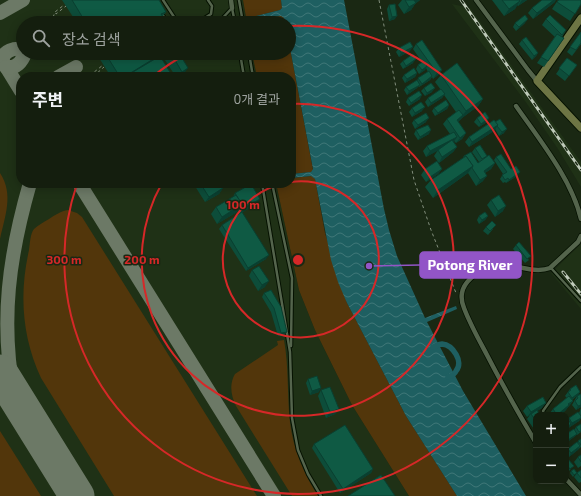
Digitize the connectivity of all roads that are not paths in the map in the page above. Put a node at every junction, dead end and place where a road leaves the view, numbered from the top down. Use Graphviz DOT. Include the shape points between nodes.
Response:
graph roads {
  1 [pos="163,0"];
  2 [pos="208,0"];
  3 [pos="231,0"];
  4 [pos="239,0"];
  5 [pos="476,0"];
  6 [pos="232,8"];
  7 [pos="161,12"];
  8 [pos="164,16"];
  9 [pos="173,16"];
  10 [pos="209,16"];
  11 [pos="225,16"];
  12 [pos="234,16"];
  13 [pos="242,16"];
  14 [pos="581,18"];
  15 [pos="241,60"];
  16 [pos="250,60"];
  17 [pos="243,72"];
  18 [pos="252,72"];
  19 [pos="537,81"];
  20 [pos="516,106"];
  21 [pos="581,128"];
  22 [pos="263,188"];
  23 [pos="273,188"];
  24 [pos="581,219"];
  25 [pos="581,236"];
  26 [pos="550,268"];
  27 [pos="581,301"];
  28 [pos="290,352"];
  29 [pos="581,367"];
  30 [pos="543,412"];
  31 [pos="533,437"];
  32 [pos="569,482"];
  33 [pos="581,495"];
  34 [pos="321,496"];
  1 -- 9 [label="lane"];
  2 -- 10 [label="lane" via="212,6"];
  3 -- 6 [label="street"];
  4 -- 13 [label="lane"];
  5 -- 19 [label="street"];
  6 -- 11 [label="lane"];
  6 -- 12 [label="lane"];
  7 -- 8 [label="lane"];
  14 -- 19 [label="street"];
  15 -- 17 [label="lane"];
  16 -- 18 [label="lane"];
  19 -- 21 [label="street"];
  20 -- 24 [label="street" via="558,168 573,195"];
  22 -- 28 [label="lane"];
  23 -- 28 [label="lane" via="292,278"];
  25 -- 26 [label="street" via="578,242"];
  26 -- 27 [label="lane"];
  26 -- 31 [label="street" via="524,268 498,261 466,282 461,299 479,341"];
  28 -- 34 [label="lane" via="291,404 298,450"];
  29 -- 30 [label="lane" via="560,387"];
  32 -- 33 [label="street"];
}
